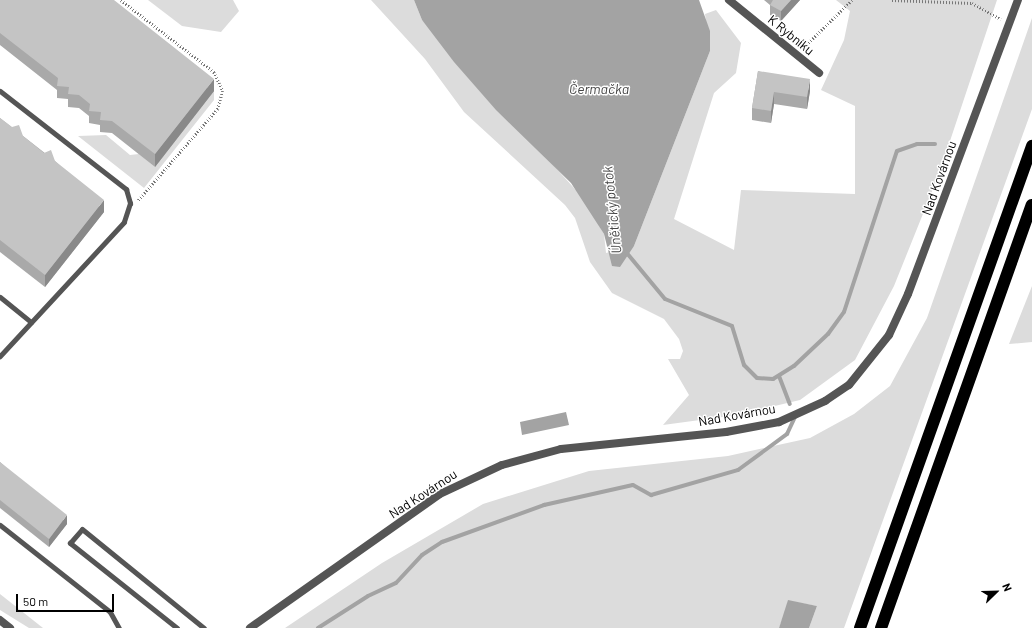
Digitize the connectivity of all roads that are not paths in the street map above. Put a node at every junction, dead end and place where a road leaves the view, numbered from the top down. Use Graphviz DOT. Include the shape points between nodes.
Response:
graph roads {
  1 [pos="729,0"];
  2 [pos="1013,0"];
  3 [pos="1018,0"];
  4 [pos="1010,21"];
  5 [pos="819,73"];
  6 [pos="0,91"];
  7 [pos="1032,146"];
  8 [pos="1032,205"];
  9 [pos="0,297"];
  10 [pos="31,322"];
  11 [pos="0,356"];
  12 [pos="0,525"];
  13 [pos="0,620"];
  14 [pos="10,628"];
  15 [pos="119,628"];
  16 [pos="177,628"];
  17 [pos="204,628"];
  18 [pos="250,628"];
  19 [pos="860,628"];
  20 [pos="880,628"];
  1 -- 5 [label="street, K Rybníku"];
  2 -- 4 [label="street"];
  3 -- 4 [label="street, Nad Kovárnou"];
  4 -- 18 [label="street, Nad Kovárnou" via="908,294 889,335 849,385 825,401 779,422 726,432 561,449 502,465 440,494"];
  6 -- 10 [label="lane" via="126,189 130,203 124,222"];
  7 -- 19 [label="highway"];
  8 -- 20 [label="highway"];
  9 -- 10 [label="lane"];
  10 -- 11 [label="lane"];
  12 -- 15 [label="lane" via="110,612"];
  13 -- 14 [label="street"];
  16 -- 17 [label="lane" via="70,543 82,529"];
}
